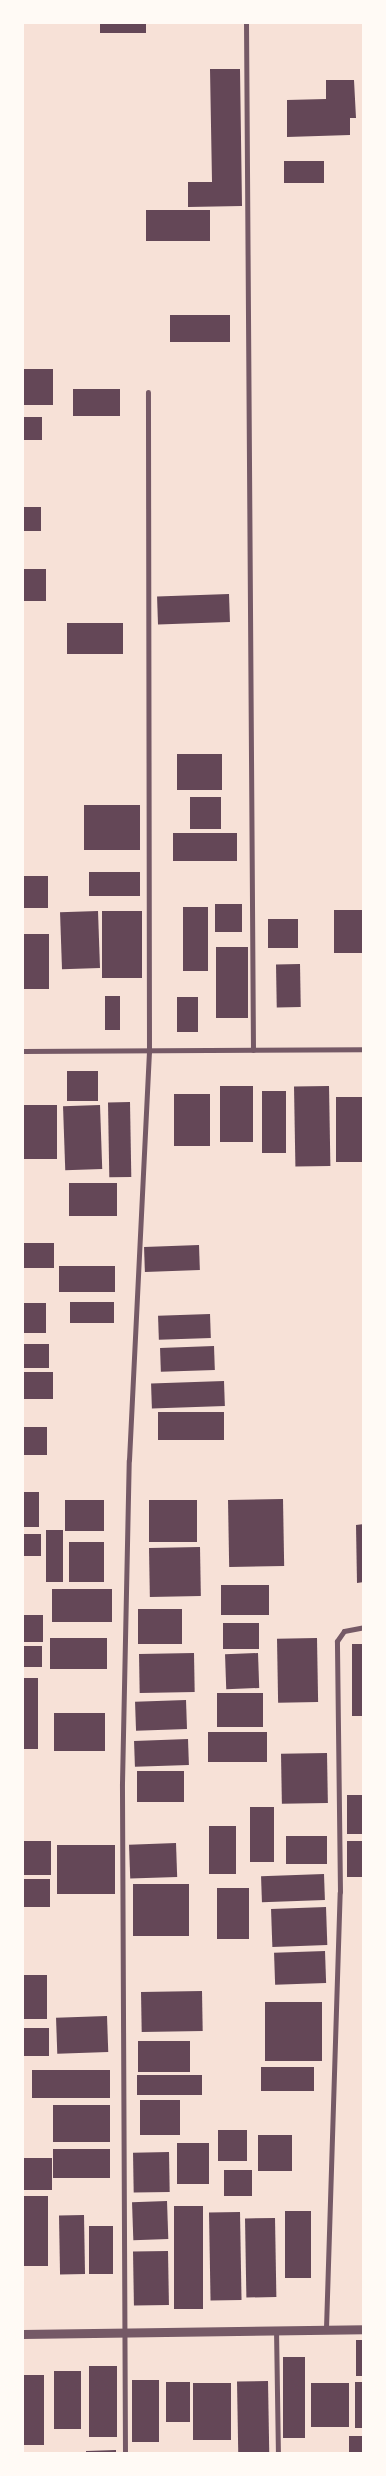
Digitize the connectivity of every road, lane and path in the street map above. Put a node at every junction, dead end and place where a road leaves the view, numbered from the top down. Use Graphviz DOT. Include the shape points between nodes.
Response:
graph roads {
  1 [pos="246,22"];
  2 [pos="148,392"];
  3 [pos="364,1049"];
  4 [pos="253,1050"];
  5 [pos="22,1051"];
  6 [pos="149,1052"];
  7 [pos="364,1627"];
  8 [pos="276,2328"];
  9 [pos="326,2328"];
  10 [pos="364,2329"];
  11 [pos="22,2334"];
  12 [pos="124,2334"];
  13 [pos="124,2454"];
  14 [pos="278,2454"];
  1 -- 4 [label="street"];
  2 -- 6 [label="street"];
  3 -- 4 [label="street"];
  4 -- 6 [label="street"];
  5 -- 6 [label="street"];
  6 -- 12 [label="street" via="129,1460 123,1734"];
  7 -- 9 [label="street" via="344,1631 337,1641 340,1892"];
  8 -- 9 [label="street"];
  8 -- 12 [label="street"];
  8 -- 14 [label="street"];
  9 -- 10 [label="street"];
  11 -- 12 [label="street"];
  12 -- 13 [label="street"];
}
